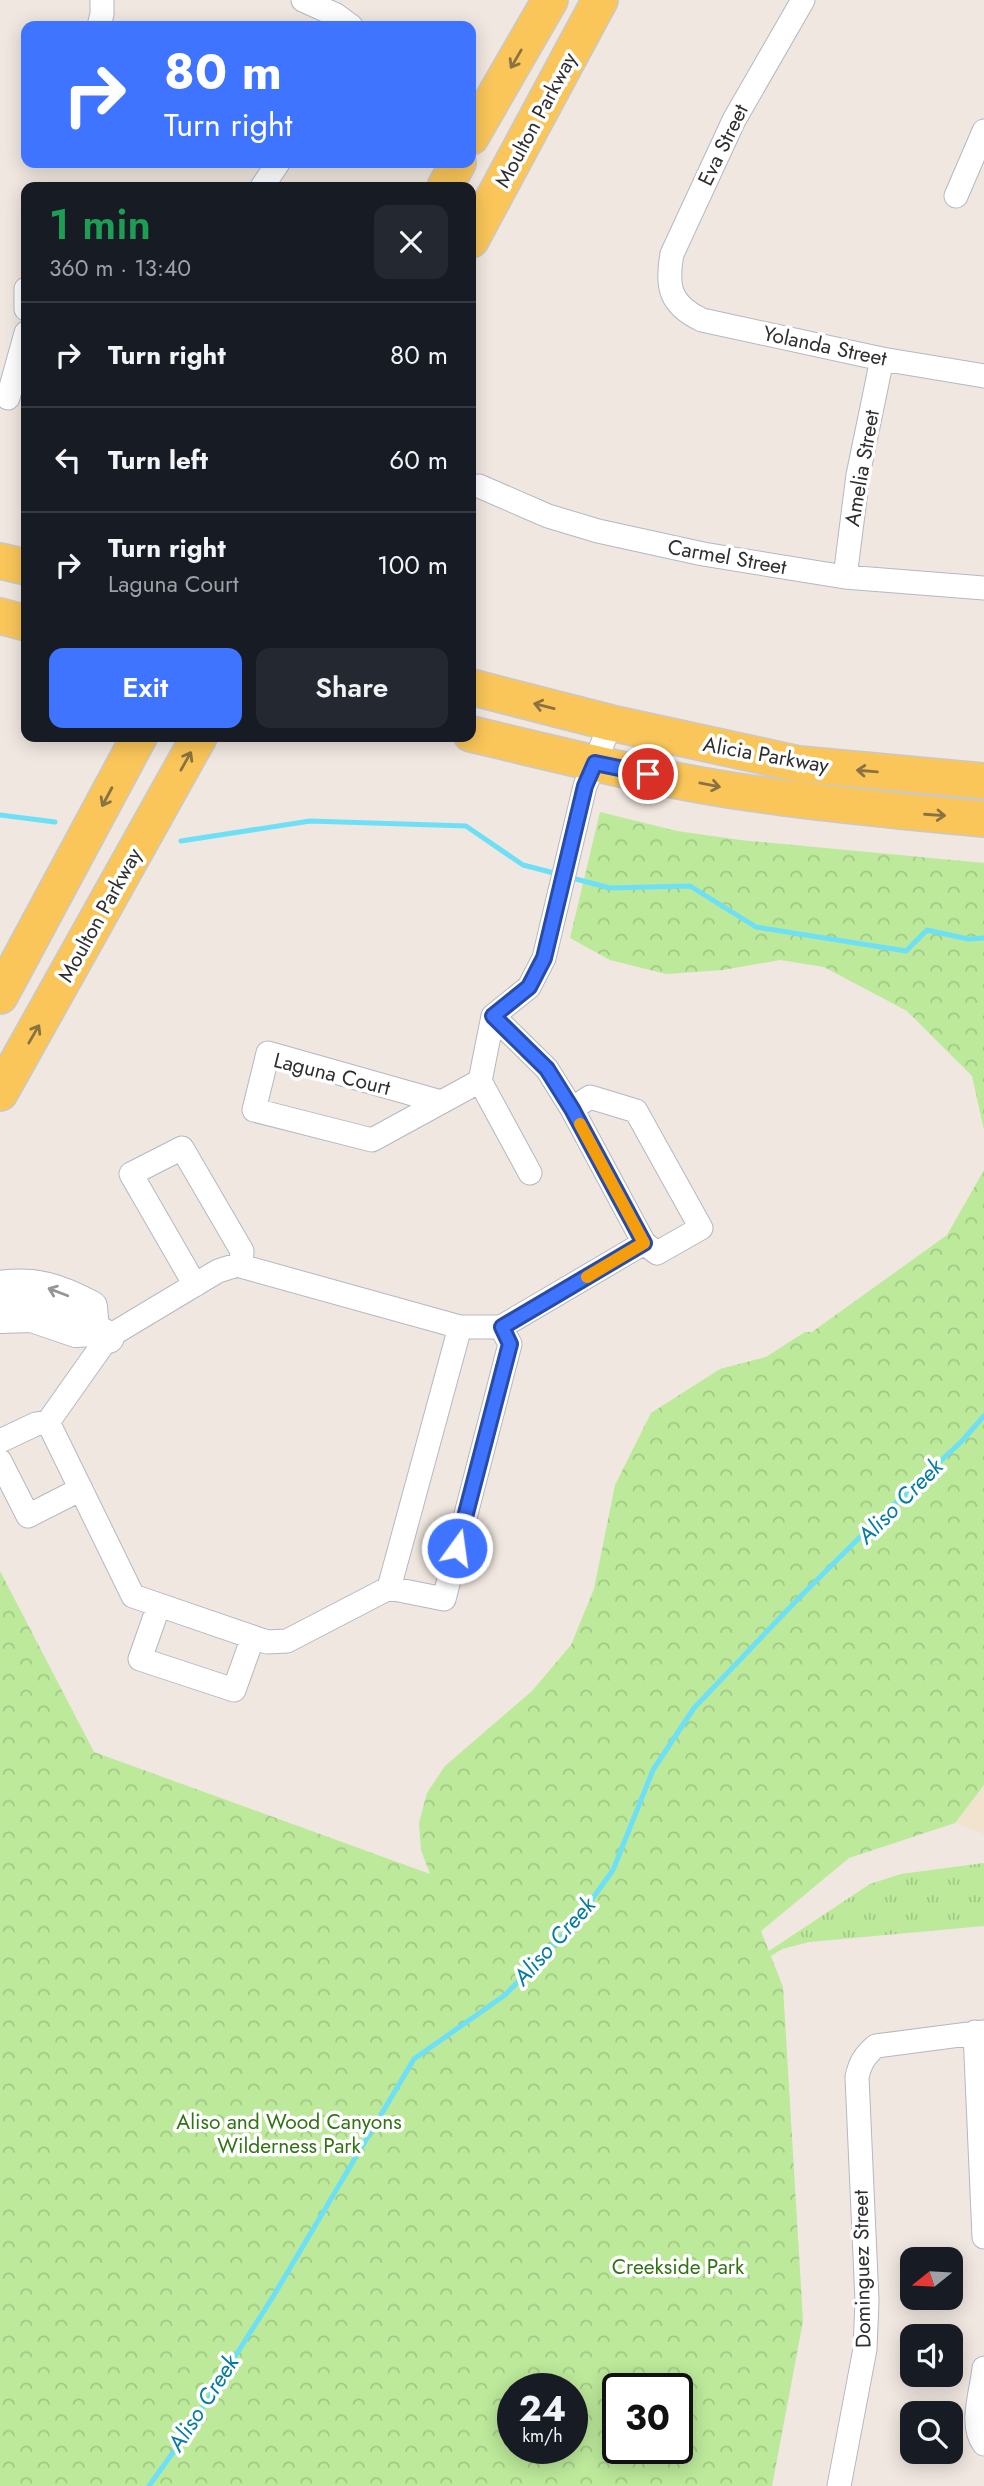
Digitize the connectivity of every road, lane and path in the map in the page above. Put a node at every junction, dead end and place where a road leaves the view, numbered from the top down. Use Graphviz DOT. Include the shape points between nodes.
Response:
graph roads {
  1 [pos="102,0"];
  2 [pos="303,0"];
  3 [pos="550,0"];
  4 [pos="557,0"];
  5 [pos="803,0"];
  6 [pos="594,8"];
  7 [pos="100,21"];
  8 [pos="344,21"];
  9 [pos="476,128"];
  10 [pos="984,131"];
  11 [pos="956,196"];
  12 [pos="476,231"];
  13 [pos="674,298"];
  14 [pos="21,355"];
  15 [pos="882,359"];
  16 [pos="984,376"];
  17 [pos="11,399"];
  18 [pos="479,486"];
  19 [pos="0,561"];
  20 [pos="21,566"];
  21 [pos="845,577"];
  22 [pos="984,588"];
  23 [pos="0,616"];
  24 [pos="21,622"];
  25 [pos="476,688"];
  26 [pos="611,723"];
  27 [pos="476,735"];
  28 [pos="136,742"];
  29 [pos="196,742"];
  30 [pos="595,763"];
  31 [pos="984,781"];
  32 [pos="984,819"];
  33 [pos="0,996"];
  34 [pos="493,1016"];
  35 [pos="481,1081"];
  36 [pos="0,1093"];
  37 [pos="441,1102"];
  38 [pos="572,1109"];
  39 [pos="530,1173"];
  40 [pos="644,1243"];
  41 [pos="241,1266"];
  42 [pos="195,1285"];
  43 [pos="0,1287"];
  44 [pos="0,1317"];
  45 [pos="460,1326"];
  46 [pos="502,1327"];
  47 [pos="101,1334"];
  48 [pos="48,1422"];
  49 [pos="0,1441"];
  50 [pos="0,1461"];
  51 [pos="81,1489"];
  52 [pos="389,1588"];
  53 [pos="159,1605"];
  54 [pos="253,1637"];
  55 [pos="979,2032"];
  56 [pos="982,2149"];
  57 [pos="984,2237"];
  58 [pos="984,2368"];
  59 [pos="980,2434"];
  60 [pos="839,2486"];
  1 -- 7 [label="street"];
  2 -- 8 [label="street"];
  3 -- 9 [label="main road, one-way"];
  4 -- 6 [label="street"];
  5 -- 13 [label="street, Eva Street" via="734,120 672,254 668,275"];
  6 -- 12 [label="main road, Moulton Parkway"];
  10 -- 11 [label="street"];
  13 -- 15 [label="street, Yolanda Street" via="685,312 702,320"];
  14 -- 17 [label="street"];
  15 -- 16 [label="street, Yolanda Street"];
  15 -- 21 [label="street, Amelia Street" via="858,475"];
  18 -- 21 [label="street, Carmel Street" via="548,516 598,531"];
  19 -- 20 [label="main road"];
  21 -- 22 [label="street, Carmel Street"];
  23 -- 24 [label="main road"];
  26 -- 25 [label="main road, Alicia Parkway, one-way"];
  26 -- 30 [label="street"];
  31 -- 26 [label="main road, Alicia Parkway, one-way" via="799,764"];
  27 -- 30 [label="main road, Alicia Parkway"];
  28 -- 33 [label="main road, one-way"];
  36 -- 29 [label="main road, Moulton Parkway, one-way"];
  30 -- 32 [label="main road, Alicia Parkway, one-way" via="754,794"];
  30 -- 34 [label="street" via="585,786 545,953 529,987"];
  34 -- 35 [label="street"];
  34 -- 38 [label="street" via="547,1069"];
  35 -- 37 [label="street, Laguna Court"];
  35 -- 39 [label="street"];
  37 -- 37 [label="street, Laguna Court" via="268,1053 254,1110 372,1140"];
  38 -- 40 [label="street"];
  38 -- 40 [label="street" via="590,1097 636,1111 702,1228 657,1253"];
  40 -- 46 [label="street"];
  41 -- 42 [label="street" via="218,1271"];
  41 -- 42 [label="street" via="242,1251 182,1148 131,1174"];
  41 -- 45 [label="street"];
  42 -- 47 [label="street"];
  47 -- 43 [label="street, one-way" via="90,1307 70,1296 49,1287"];
  44 -- 47 [label="street" via="32,1316"];
  45 -- 46 [label="street"];
  45 -- 52 [label="street"];
  46 -- 52 [label="street" via="510,1344 444,1599"];
  47 -- 48 [label="street"];
  48 -- 49 [label="street"];
  48 -- 51 [label="street"];
  50 -- 51 [label="street" via="28,1516"];
  51 -- 53 [label="street" via="134,1596"];
  52 -- 54 [label="street" via="287,1641"];
  53 -- 54 [label="street"];
  53 -- 54 [label="street" via="140,1659 234,1690"];
  55 -- 56 [label="street"];
  55 -- 60 [label="street, Dominguez Street" via="876,2046 860,2063 865,2349"];
  56 -- 57 [label="street"];
  58 -- 59 [label="street"];
}
